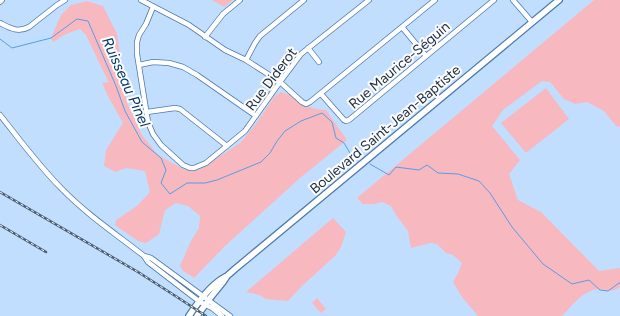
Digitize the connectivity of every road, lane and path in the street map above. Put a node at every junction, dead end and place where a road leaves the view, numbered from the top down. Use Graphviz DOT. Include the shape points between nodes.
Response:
graph roads {
  1 [pos="65,0"];
  2 [pos="141,0"];
  3 [pos="240,0"];
  4 [pos="304,0"];
  5 [pos="369,0"];
  6 [pos="435,0"];
  7 [pos="494,0"];
  8 [pos="513,0"];
  9 [pos="558,0"];
  10 [pos="153,7"];
  11 [pos="532,22"];
  12 [pos="0,23"];
  13 [pos="402,27"];
  14 [pos="205,37"];
  15 [pos="308,48"];
  16 [pos="426,56"];
  17 [pos="246,60"];
  18 [pos="319,62"];
  19 [pos="139,65"];
  20 [pos="280,82"];
  21 [pos="321,94"];
  22 [pos="147,112"];
  23 [pos="0,115"];
  24 [pos="256,116"];
  25 [pos="227,146"];
  26 [pos="204,301"];
  27 [pos="189,316"];
  28 [pos="197,316"];
  29 [pos="222,316"];
  30 [pos="230,316"];
  1 -- 12 [label="street" via="24,30 16,30"];
  2 -- 10 [label="street"];
  3 -- 14 [label="street" via="223,14"];
  4 -- 17 [label="street" via="257,39"];
  5 -- 15 [label="street, Rue Diderot"];
  6 -- 13 [label="street"];
  7 -- 16 [label="street, Rue Maurice-Séguin"];
  8 -- 11 [label="street"];
  9 -- 11 [label="main road, Boulevard Saint-Jean-Baptiste"];
  10 -- 14 [label="street" via="189,24"];
  10 -- 19 [label="street" via="137,42"];
  11 -- 26 [label="main road, Boulevard Saint-Jean-Baptiste" via="220,280"];
  13 -- 16 [label="street"];
  13 -- 21 [label="street"];
  14 -- 17 [label="street"];
  15 -- 18 [label="street"];
  15 -- 20 [label="street, Rue Diderot"];
  16 -- 21 [label="street, Rue Maurice-Séguin" via="349,120 344,120"];
  17 -- 20 [label="street"];
  19 -- 22 [label="street"];
  19 -- 24 [label="street" via="153,62 183,67"];
  20 -- 21 [label="street" via="306,104"];
  20 -- 24 [label="street, Rue Diderot"];
  22 -- 25 [label="street" via="180,109"];
  22 -- 25 [label="street, Rue Diderot" via="153,134 182,165 198,167"];
  23 -- 26 [label="street" via="69,197"];
  24 -- 25 [label="street, Rue Diderot" via="245,131"];
  26 -- 27 [label="main road, Boulevard Saint-Jean-Baptiste"];
  26 -- 28 [label="main road, Boulevard Saint-Jean-Baptiste"];
  26 -- 29 [label="street"];
  26 -- 30 [label="street"];
}
